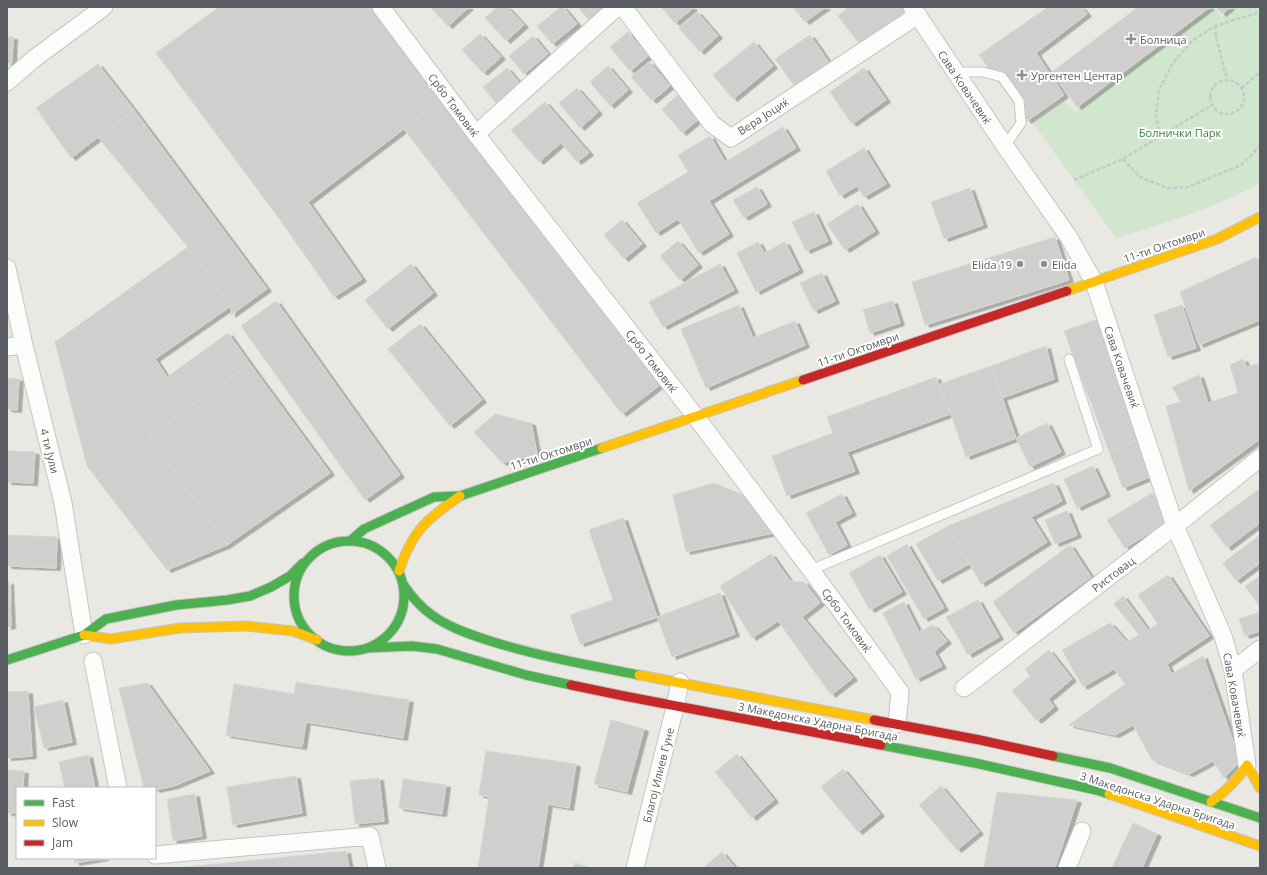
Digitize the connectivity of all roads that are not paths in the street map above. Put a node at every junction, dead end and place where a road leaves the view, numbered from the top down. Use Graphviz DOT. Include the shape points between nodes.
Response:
graph roads {
  1 [pos="104,7"];
  2 [pos="381,7"];
  3 [pos="617,7"];
  4 [pos="623,7"];
  5 [pos="915,11"];
  6 [pos="956,72"];
  7 [pos="7,82"];
  8 [pos="476,134"];
  9 [pos="1005,146"];
  10 [pos="1260,216"];
  11 [pos="7,268"];
  12 [pos="1094,282"];
  13 [pos="24,346"];
  14 [pos="7,347"];
  15 [pos="1069,359"];
  16 [pos="696,417"];
  17 [pos="1260,458"];
  18 [pos="460,496"];
  19 [pos="1175,526"];
  20 [pos="350,541"];
  21 [pos="309,559"];
  22 [pos="811,570"];
  23 [pos="399,571"];
  24 [pos="403,584"];
  25 [pos="84,635"];
  26 [pos="317,640"];
  27 [pos="367,648"];
  28 [pos="1260,649"];
  29 [pos="7,660"];
  30 [pos="93,661"];
  31 [pos="1233,670"];
  32 [pos="680,682"];
  33 [pos="964,688"];
  34 [pos="675,707"];
  35 [pos="897,724"];
  36 [pos="1247,765"];
  37 [pos="118,787"];
  38 [pos="1260,788"];
  39 [pos="1211,802"];
  40 [pos="1260,818"];
  41 [pos="1082,831"];
  42 [pos="1260,846"];
  43 [pos="156,855"];
  44 [pos="376,868"];
  45 [pos="635,868"];
  46 [pos="1067,868"];
  1 -- 7 [label="street" via="34,58"];
  2 -- 8 [label="street, Србо Томовиќ"];
  3 -- 8 [label="street"];
  4 -- 5 [label="street, Вера Јоциќ" via="712,124 731,138"];
  5 -- 6 [label="street, Сава Ковачевиќ"];
  6 -- 9 [label="street, Сава Ковачевиќ"];
  6 -- 9 [label="lane" via="983,72 1002,76 1019,101 1021,123"];
  8 -- 16 [label="street, Србо Томовиќ"];
  9 -- 12 [label="street, Сава Ковачевиќ" via="1068,236"];
  10 -- 12 [label="main road, 11-ти Октомври" via="1217,239"];
  11 -- 13 [label="street, 4 ти Јули"];
  12 -- 16 [label="main road, 11-ти Октомври"];
  12 -- 19 [label="street, Сава Ковачевиќ"];
  13 -- 14 [label="street"];
  13 -- 25 [label="street, 4 ти Јули" via="63,503"];
  15 -- 22 [label="lane" via="1098,448"];
  16 -- 18 [label="main road, 11-ти Октомври"];
  16 -- 22 [label="street, Србо Томовиќ"];
  17 -- 19 [label="street, Ристовац"];
  18 -- 20 [label="main road" via="434,497 364,529"];
  18 -- 23 [label="main road" via="429,518 419,529 410,541"];
  19 -- 31 [label="street, Сава Ковачевиќ" via="1223,636"];
  19 -- 33 [label="street, Ристовац"];
  20 -- 21 [label="main road" via="328,545"];
  20 -- 23 [label="main road" via="365,543 379,549"];
  21 -- 25 [label="main road" via="271,588 250,596 176,605 106,619"];
  21 -- 26 [label="main road" via="301,569 294,595 300,620"];
  22 -- 35 [label="street, Србо Томовиќ" via="900,692"];
  23 -- 24 [label="main road"];
  24 -- 27 [label="main road" via="402,610 397,623 390,634"];
  24 -- 32 [label="main road, 3 Македонска Ударна Бригада" via="425,611 443,622 485,640 572,662"];
  25 -- 26 [label="main road" via="111,638 180,628 246,626 293,631"];
  25 -- 29 [label="main road"];
  26 -- 27 [label="main road" via="328,647 341,650"];
  27 -- 34 [label="main road, 3 Македонска Ударна Бригада" via="412,646 437,649 526,675"];
  28 -- 31 [label="street"];
  30 -- 37 [label="street"];
  31 -- 36 [label="street, Сава Ковачевиќ"];
  32 -- 34 [label="street, Благој Илиев Гуне"];
  32 -- 35 [label="main road, 3 Македонска Ударна Бригада"];
  34 -- 42 [label="main road, 3 Македонска Ударна Бригада" via="975,763 1096,790"];
  34 -- 45 [label="street, Благој Илиев Гуне"];
  35 -- 39 [label="main road, 3 Македонска Ударна Бригада" via="1110,768"];
  36 -- 38 [label="main road"];
  36 -- 39 [label="main road" via="1238,779"];
  39 -- 40 [label="main road, 3 Македонска Ударна Бригада"];
  41 -- 46 [label="street"];
  43 -- 44 [label="street" via="370,836"];
}
